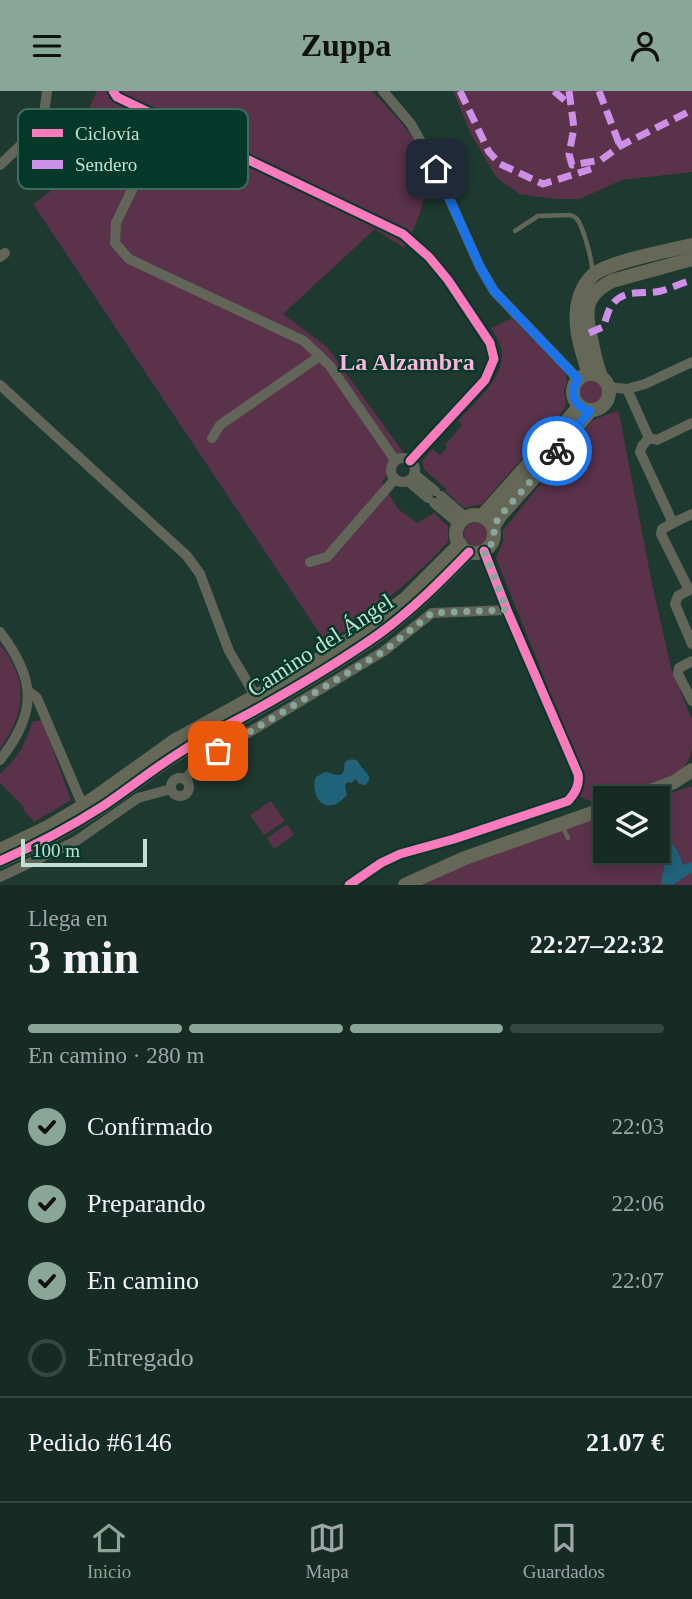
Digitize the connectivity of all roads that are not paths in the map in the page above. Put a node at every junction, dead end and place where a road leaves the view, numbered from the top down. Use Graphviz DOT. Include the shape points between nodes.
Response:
graph roads {
  1 [pos="47,91"];
  2 [pos="113,91"];
  3 [pos="131,91"];
  4 [pos="383,91"];
  5 [pos="130,103"];
  6 [pos="45,109"];
  7 [pos="143,109"];
  8 [pos="18,148"];
  9 [pos="248,159"];
  10 [pos="0,165"];
  11 [pos="133,189"];
  12 [pos="516,230"];
  13 [pos="692,245"];
  14 [pos="692,259"];
  15 [pos="591,276"];
  16 [pos="320,356"];
  17 [pos="692,362"];
  18 [pos="594,379"];
  19 [pos="0,385"];
  20 [pos="627,389"];
  21 [pos="585,409"];
  22 [pos="692,423"];
  23 [pos="212,438"];
  24 [pos="649,438"];
  25 [pos="395,460"];
  26 [pos="410,461"];
  27 [pos="411,477"];
  28 [pos="395,479"];
  29 [pos="692,514"];
  30 [pos="482,516"];
  31 [pos="462,521"];
  32 [pos="674,523"];
  33 [pos="493,527"];
  34 [pos="471,549"];
  35 [pos="310,562"];
  36 [pos="690,590"];
  37 [pos="507,610"];
  38 [pos="0,632"];
  39 [pos="692,644"];
  40 [pos="692,661"];
  41 [pos="28,691"];
  42 [pos="256,697"];
  43 [pos="692,701"];
  44 [pos="0,760"];
  45 [pos="163,763"];
  46 [pos="692,770"];
  47 [pos="177,783"];
  48 [pos="664,786"];
  49 [pos="83,806"];
  50 [pos="593,813"];
  51 [pos="561,824"];
  52 [pos="568,838"];
  53 [pos="0,850"];
  54 [pos="0,861"];
  55 [pos="0,877"];
  56 [pos="349,885"];
  57 [pos="405,885"];
  1 -- 6 [label="street"];
  2 -- 5 [label="street"];
  3 -- 5 [label="street"];
  4 -- 18 [label="street" via="411,124 436,169 494,291"];
  5 -- 7 [label="street"];
  8 -- 10 [label="street"];
  9 -- 26 [label="street" via="403,234 448,280 490,343 494,359 485,380"];
  11 -- 16 [label="street" via="116,223 115,243 129,259 304,341"];
  12 -- 15 [label="lane" via="538,216 574,216 590,256"];
  13 -- 15 [label="street" via="604,268"];
  14 -- 18 [label="street" via="612,281 596,291 587,315 597,366"];
  15 -- 18 [label="street" via="581,293 576,317"];
  16 -- 23 [label="street" via="220,425"];
  16 -- 25 [label="street"];
  17 -- 20 [label="street"];
  18 -- 20 [label="street"];
  18 -- 21 [label="street" via="574,386 575,401"];
  18 -- 21 [label="street" via="609,398 596,410"];
  19 -- 42 [label="street" via="187,556 200,574 229,651"];
  20 -- 24 [label="street"];
  21 -- 30 [label="street"];
  21 -- 33 [label="street" via="550,460"];
  22 -- 24 [label="street" via="657,440"];
  24 -- 32 [label="street" via="640,452"];
  25 -- 26 [label="street"];
  25 -- 28 [label="street" via="391,466"];
  26 -- 27 [label="street"];
  27 -- 28 [label="street" via="401,482"];
  27 -- 31 [label="street"];
  28 -- 35 [label="street" via="327,557"];
  29 -- 32 [label="street"];
  30 -- 31 [label="street"];
  30 -- 33 [label="street"];
  31 -- 34 [label="street" via="456,534"];
  32 -- 36 [label="street" via="661,534"];
  33 -- 34 [label="street" via="492,543"];
  34 -- 37 [label="street"];
  34 -- 42 [label="street, Camino del Ángel" via="371,625"];
  34 -- 45 [label="street, Camino del Ángel" via="380,633"];
  36 -- 39 [label="street" via="678,596 675,604"];
  37 -- 47 [label="street" via="432,613 384,651 218,751"];
  37 -- 56 [label="street" via="578,774 574,795 568,801 400,854"];
  38 -- 41 [label="street" via="24,671"];
  40 -- 43 [label="street" via="679,668 678,674"];
  41 -- 44 [label="street" via="18,736"];
  41 -- 49 [label="street" via="37,698"];
  42 -- 49 [label="street, Camino del Ángel" via="174,741"];
  45 -- 47 [label="street"];
  45 -- 54 [label="street, Camino del Ángel" via="77,822"];
  46 -- 48 [label="street"];
  47 -- 55 [label="street" via="138,798 76,841"];
  49 -- 53 [label="street, Camino del Ángel"];
  50 -- 51 [label="street"];
  51 -- 52 [label="lane"];
  51 -- 57 [label="street"];
}
